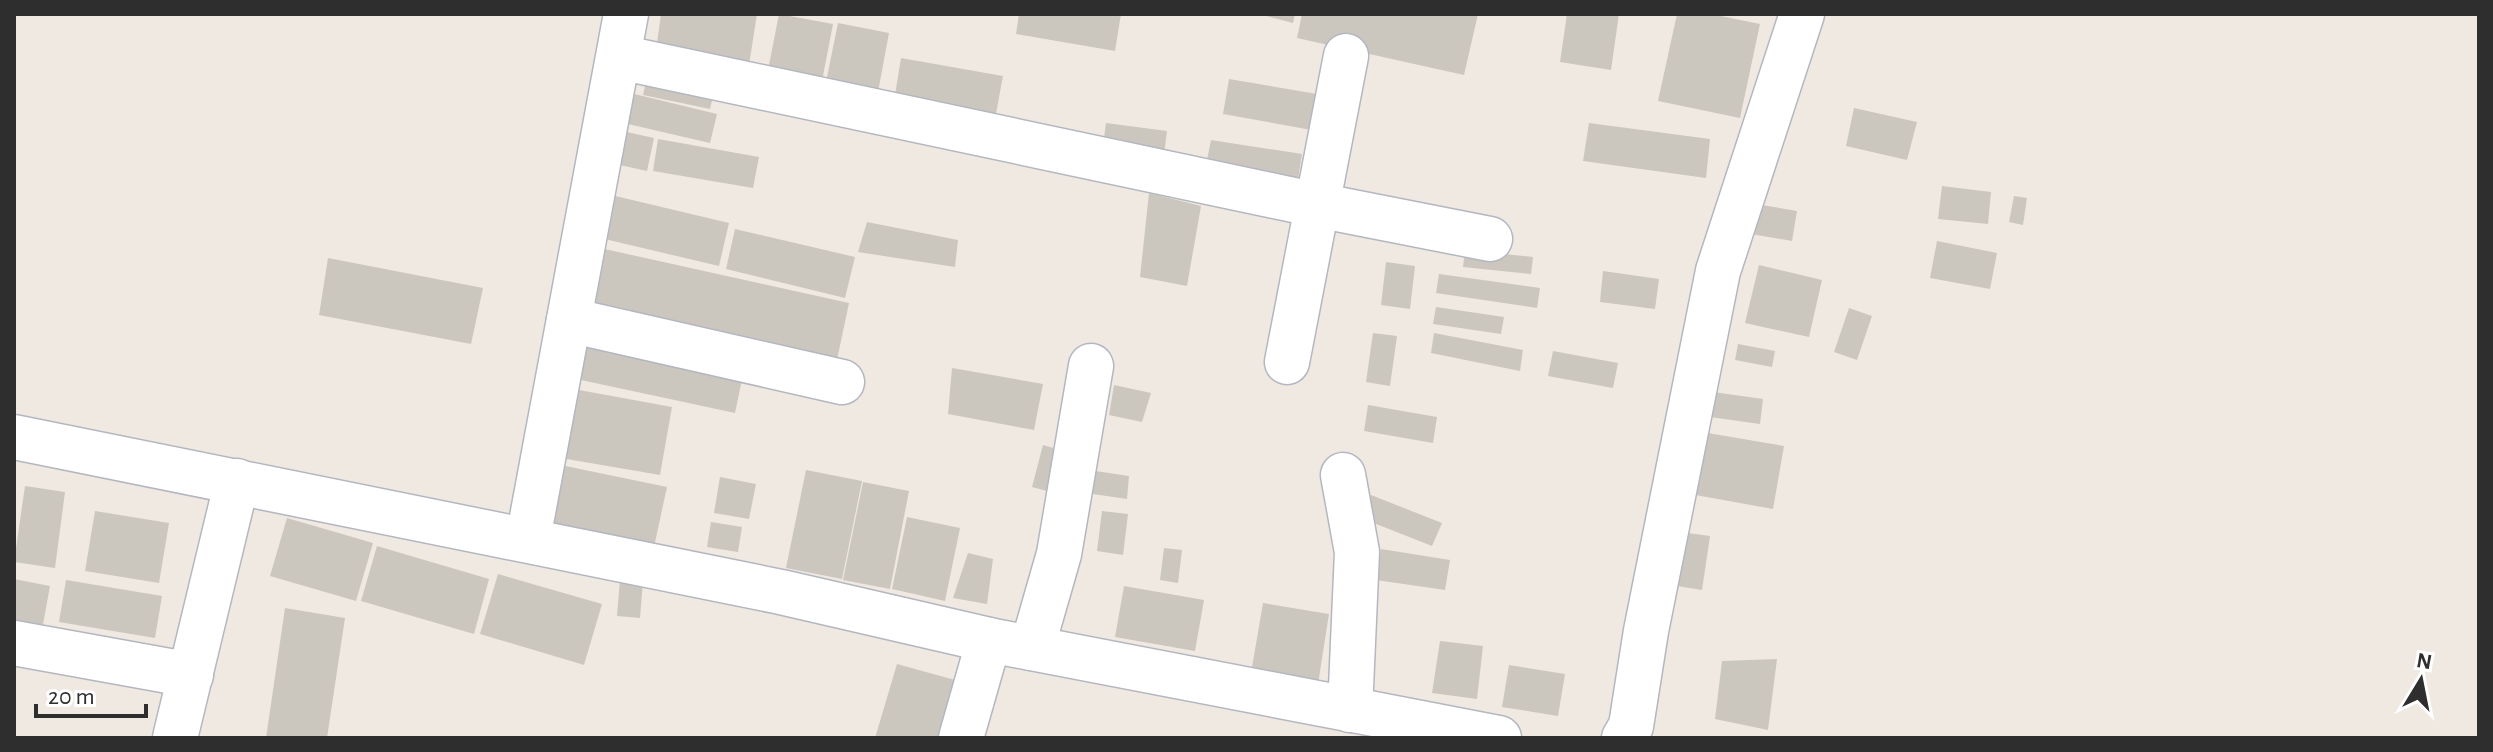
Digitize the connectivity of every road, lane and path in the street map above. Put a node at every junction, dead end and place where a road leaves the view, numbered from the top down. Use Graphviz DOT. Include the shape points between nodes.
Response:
graph roads {
  1 [pos="626,14"];
  2 [pos="1802,14"];
  3 [pos="1346,56"];
  4 [pos="619,57"];
  5 [pos="1317,205"];
  6 [pos="1490,239"];
  7 [pos="569,320"];
  8 [pos="1287,362"];
  9 [pos="1091,366"];
  10 [pos="842,382"];
  11 [pos="14,437"];
  12 [pos="1343,475"];
  13 [pos="237,481"];
  14 [pos="528,539"];
  15 [pos="989,640"];
  16 [pos="14,643"];
  17 [pos="1032,648"];
  18 [pos="191,675"];
  19 [pos="1350,710"];
  20 [pos="175,738"];
  21 [pos="961,738"];
  22 [pos="1499,738"];
  23 [pos="1624,738"];
  1 -- 4 [label="street"];
  2 -- 23 [label="street" via="1718,271 1631,726"];
  3 -- 5 [label="street"];
  4 -- 5 [label="street"];
  4 -- 7 [label="street"];
  5 -- 6 [label="street"];
  5 -- 8 [label="street"];
  7 -- 10 [label="street"];
  7 -- 14 [label="street"];
  9 -- 17 [label="street" via="1059,554"];
  11 -- 13 [label="street"];
  12 -- 19 [label="street" via="1357,552"];
  13 -- 14 [label="street"];
  13 -- 18 [label="street"];
  14 -- 15 [label="street"];
  15 -- 17 [label="street"];
  15 -- 21 [label="street"];
  16 -- 18 [label="street"];
  17 -- 19 [label="street"];
  18 -- 20 [label="street"];
  19 -- 22 [label="street"];
}
